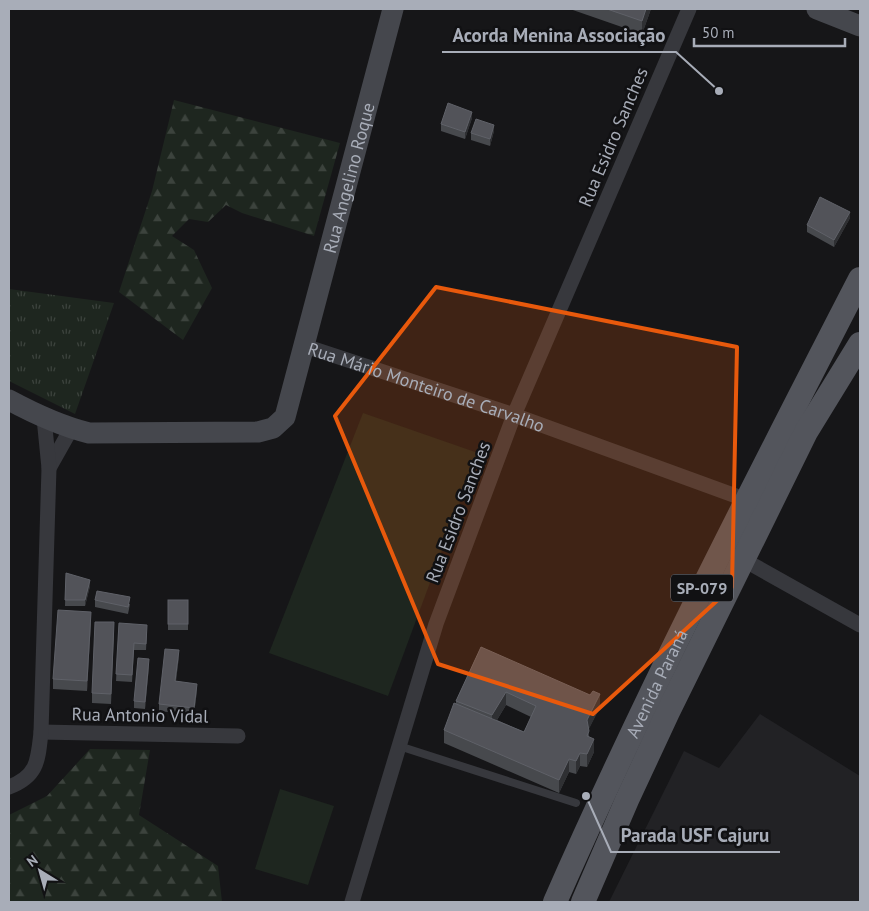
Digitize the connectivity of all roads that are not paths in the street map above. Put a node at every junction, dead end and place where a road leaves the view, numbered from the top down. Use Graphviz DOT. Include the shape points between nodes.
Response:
graph roads {
  1 [pos="393,9"];
  2 [pos="689,9"];
  3 [pos="817,9"];
  4 [pos="860,26"];
  5 [pos="860,279"];
  6 [pos="860,344"];
  7 [pos="305,346"];
  8 [pos="9,400"];
  9 [pos="514,415"];
  10 [pos="44,418"];
  11 [pos="71,429"];
  12 [pos="49,468"];
  13 [pos="746,500"];
  14 [pos="744,560"];
  15 [pos="860,625"];
  16 [pos="41,732"];
  17 [pos="238,736"];
  18 [pos="399,746"];
  19 [pos="9,788"];
  20 [pos="576,803"];
  21 [pos="352,902"];
  22 [pos="555,902"];
  23 [pos="583,902"];
  1 -- 7 [label="street, Rua Angelino Roque"];
  2 -- 9 [label="street, Rua Esidro Sanches"];
  3 -- 4 [label="street"];
  5 -- 13 [label="main road, Avenida Paraná / SP-079"];
  6 -- 14 [label="main road, Avenida Paraná / SP-079" via="806,432"];
  7 -- 9 [label="street, Rua Mário Monteiro de Carvalho"];
  7 -- 11 [label="street, Rua Mário Monteiro de Carvalho" via="285,417 273,428 258,432 106,434"];
  8 -- 10 [label="street, Rua Mário Monteiro de Carvalho"];
  9 -- 13 [label="street, Rua Mário Monteiro de Carvalho"];
  9 -- 18 [label="street, Rua Esidro Sanches" via="436,624"];
  10 -- 11 [label="street, Rua Mário Monteiro de Carvalho"];
  10 -- 12 [label="street"];
  11 -- 12 [label="street"];
  12 -- 16 [label="street"];
  13 -- 22 [label="main road, Avenida Paraná / SP-079" via="649,697"];
  14 -- 15 [label="street"];
  14 -- 23 [label="main road, Avenida Paraná / SP-079" via="668,712"];
  16 -- 17 [label="street, Rua Antonio Vidal"];
  16 -- 19 [label="street" via="38,760 30,774"];
  18 -- 20 [label="lane"];
  18 -- 21 [label="street, Rua Esidro Sanches"];
}
